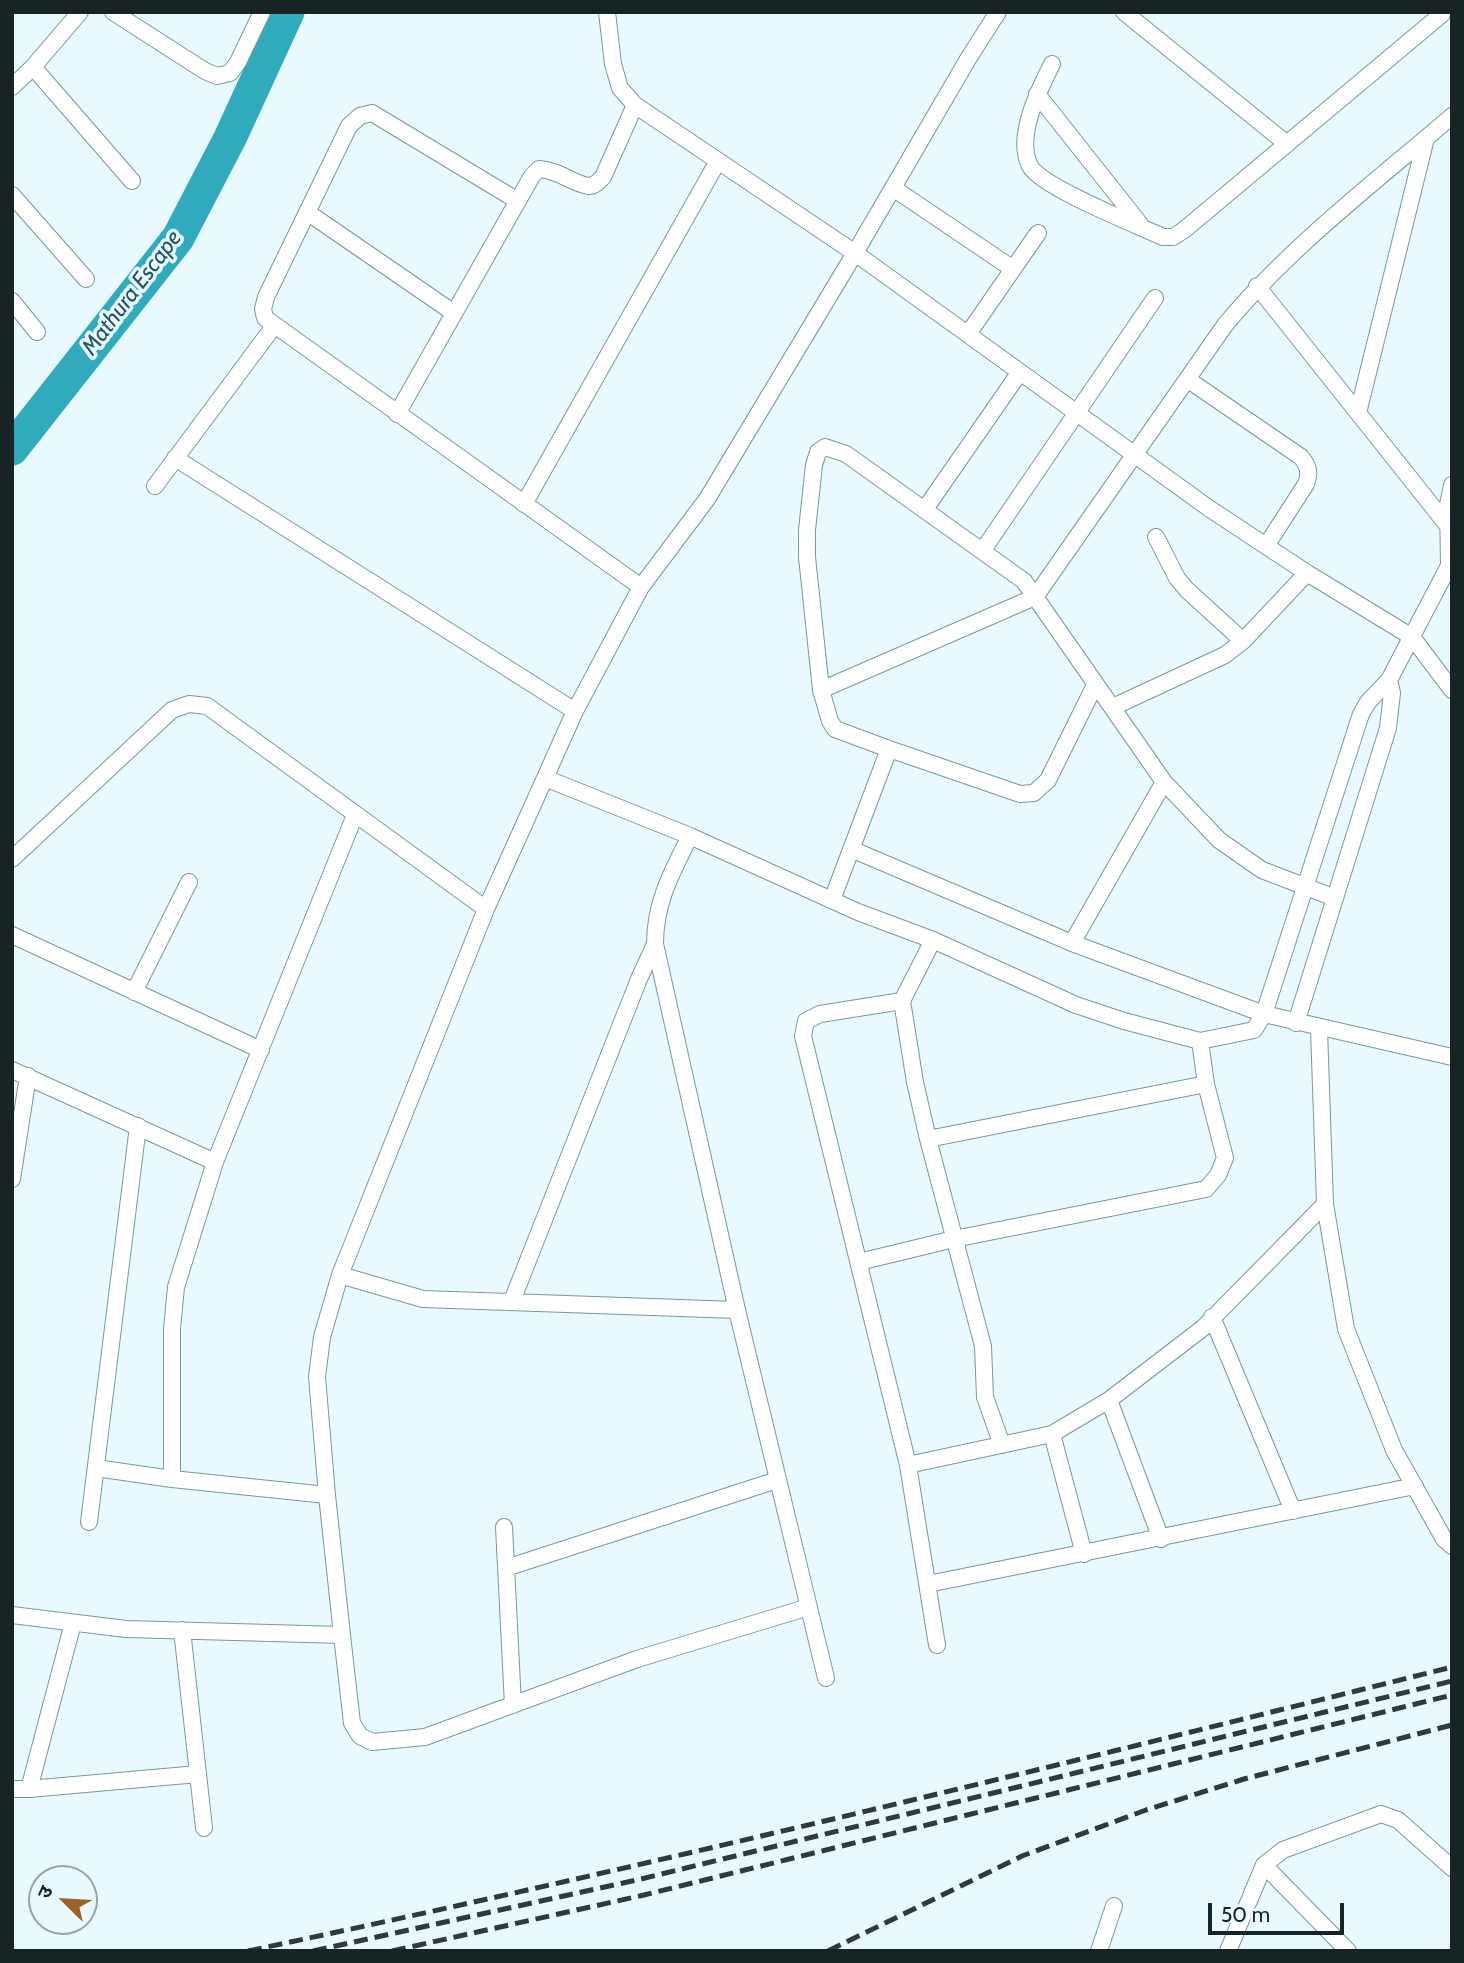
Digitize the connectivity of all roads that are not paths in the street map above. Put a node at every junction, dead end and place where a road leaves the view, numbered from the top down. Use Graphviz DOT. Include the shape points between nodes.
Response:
graph roads {
  1 [pos="80,12"];
  2 [pos="113,12"];
  3 [pos="262,12"];
  4 [pos="607,12"];
  5 [pos="998,12"];
  6 [pos="1124,12"];
  7 [pos="1444,16"];
  8 [pos="1052,64"];
  9 [pos="33,67"];
  10 [pos="12,87"];
  11 [pos="1037,94"];
  12 [pos="635,106"];
  13 [pos="1452,116"];
  14 [pos="1426,138"];
  15 [pos="1287,144"];
  16 [pos="718,161"];
  17 [pos="132,181"];
  18 [pos="893,188"];
  19 [pos="12,195"];
  20 [pos="517,201"];
  21 [pos="307,212"];
  22 [pos="1143,228"];
  23 [pos="1038,233"];
  24 [pos="855,253"];
  25 [pos="1013,269"];
  26 [pos="86,279"];
  27 [pos="1257,286"];
  28 [pos="1155,298"];
  29 [pos="12,301"];
  30 [pos="454,313"];
  31 [pos="274,326"];
  32 [pos="37,332"];
  33 [pos="968,334"];
  34 [pos="1020,372"];
  35 [pos="1187,379"];
  36 [pos="1077,412"];
  37 [pos="1358,412"];
  38 [pos="397,414"];
  39 [pos="1134,454"];
  40 [pos="175,458"];
  41 [pos="155,485"];
  42 [pos="1452,485"];
  43 [pos="524,504"];
  44 [pos="925,509"];
  45 [pos="1448,526"];
  46 [pos="1156,537"];
  47 [pos="1266,546"];
  48 [pos="982,550"];
  49 [pos="1450,562"];
  50 [pos="1307,573"];
  51 [pos="641,587"];
  52 [pos="1035,597"];
  53 [pos="1412,637"];
  54 [pos="1243,641"];
  55 [pos="1389,680"];
  56 [pos="1096,685"];
  57 [pos="821,690"];
  58 [pos="1452,690"];
  59 [pos="1113,707"];
  60 [pos="575,711"];
  61 [pos="889,749"];
  62 [pos="545,778"];
  63 [pos="1164,782"];
  64 [pos="355,815"];
  65 [pos="690,836"];
  66 [pos="851,849"];
  67 [pos="12,859"];
  68 [pos="189,882"];
  69 [pos="1305,886"];
  70 [pos="1335,898"];
  71 [pos="832,900"];
  72 [pos="486,909"];
  73 [pos="12,935"];
  74 [pos="933,940"];
  75 [pos="1072,943"];
  76 [pos="655,944"];
  77 [pos="134,992"];
  78 [pos="902,1001"];
  79 [pos="1264,1014"];
  80 [pos="1296,1023"];
  81 [pos="1319,1029"];
  82 [pos="1200,1041"];
  83 [pos="261,1050"];
  84 [pos="1452,1057"];
  85 [pos="20,1073"];
  86 [pos="1206,1084"];
  87 [pos="138,1126"];
  88 [pos="928,1139"];
  89 [pos="215,1162"];
  90 [pos="12,1179"];
  91 [pos="1325,1204"];
  92 [pos="954,1239"];
  93 [pos="859,1262"];
  94 [pos="340,1276"];
  95 [pos="512,1301"];
  96 [pos="737,1310"];
  97 [pos="1212,1317"];
  98 [pos="1109,1399"];
  99 [pos="1052,1434"];
  100 [pos="1002,1445"];
  101 [pos="908,1465"];
  102 [pos="96,1468"];
  103 [pos="172,1479"];
  104 [pos="777,1480"];
  105 [pos="1415,1486"];
  106 [pos="327,1495"];
  107 [pos="1293,1511"];
  108 [pos="89,1522"];
  109 [pos="504,1527"];
  110 [pos="1161,1539"];
  111 [pos="1452,1546"];
  112 [pos="1084,1555"];
  113 [pos="506,1567"];
  114 [pos="928,1584"];
  115 [pos="809,1607"];
  116 [pos="12,1615"];
  117 [pos="73,1623"];
  118 [pos="182,1630"];
  119 [pos="342,1635"];
  120 [pos="937,1645"];
  121 [pos="826,1678"];
  122 [pos="513,1705"];
  123 [pos="198,1774"];
  124 [pos="20,1789"];
  125 [pos="204,1828"];
  126 [pos="1264,1865"];
  127 [pos="1452,1868"];
  128 [pos="1114,1906"];
  129 [pos="1100,1951"];
  130 [pos="1228,1951"];
  131 [pos="1348,1951"];
  1 -- 9 [label="street"];
  2 -- 3 [label="street" via="217,76 230,73"];
  4 -- 12 [label="street" via="620,88"];
  5 -- 18 [label="street"];
  6 -- 15 [label="street"];
  7 -- 15 [label="street"];
  8 -- 11 [label="street"];
  9 -- 10 [label="street"];
  9 -- 17 [label="street"];
  11 -- 22 [label="street"];
  11 -- 22 [label="street" via="1029,115 1026,153 1031,168 1058,188"];
  12 -- 16 [label="street"];
  12 -- 20 [label="street" via="597,184 589,186 539,169"];
  13 -- 14 [label="street"];
  14 -- 27 [label="street"];
  14 -- 37 [label="street"];
  15 -- 22 [label="street" via="1173,237"];
  16 -- 24 [label="street"];
  16 -- 43 [label="street"];
  18 -- 24 [label="street"];
  18 -- 25 [label="street"];
  19 -- 26 [label="street"];
  20 -- 21 [label="street" via="372,113 349,126"];
  20 -- 30 [label="street"];
  21 -- 30 [label="street"];
  21 -- 31 [label="street" via="263,309"];
  23 -- 25 [label="street"];
  24 -- 33 [label="street"];
  24 -- 51 [label="street" via="707,499"];
  25 -- 33 [label="street"];
  27 -- 35 [label="street"];
  27 -- 37 [label="street"];
  28 -- 36 [label="street"];
  29 -- 32 [label="street"];
  30 -- 38 [label="street"];
  31 -- 38 [label="street"];
  31 -- 40 [label="street"];
  33 -- 34 [label="street"];
  34 -- 36 [label="street"];
  34 -- 44 [label="street"];
  35 -- 39 [label="street"];
  35 -- 47 [label="street" via="1308,465 1306,484"];
  36 -- 39 [label="street"];
  36 -- 48 [label="street"];
  37 -- 45 [label="street"];
  38 -- 43 [label="street"];
  39 -- 47 [label="street"];
  39 -- 52 [label="street"];
  40 -- 41 [label="street"];
  40 -- 60 [label="street"];
  42 -- 45 [label="street"];
  43 -- 51 [label="street"];
  44 -- 48 [label="street"];
  44 -- 57 [label="street" via="846,454 825,447 818,452 807,557"];
  45 -- 49 [label="street"];
  46 -- 54 [label="street" via="1187,590"];
  47 -- 50 [label="street"];
  48 -- 52 [label="street" via="1024,581"];
  49 -- 53 [label="street"];
  50 -- 53 [label="street"];
  50 -- 54 [label="street"];
  51 -- 60 [label="street"];
  52 -- 56 [label="street"];
  52 -- 57 [label="street"];
  53 -- 55 [label="street"];
  53 -- 58 [label="street"];
  54 -- 59 [label="street" via="1225,655"];
  55 -- 69 [label="street" via="1361,714"];
  55 -- 70 [label="street" via="1388,728"];
  56 -- 59 [label="street"];
  56 -- 61 [label="street" via="1048,780 1034,793 1020,794"];
  57 -- 61 [label="street" via="835,729"];
  59 -- 63 [label="street"];
  60 -- 62 [label="street"];
  61 -- 66 [label="street"];
  62 -- 65 [label="street"];
  62 -- 72 [label="street"];
  63 -- 69 [label="street" via="1219,840 1262,870"];
  63 -- 75 [label="street"];
  64 -- 67 [label="street" via="207,706 189,704 172,710"];
  64 -- 72 [label="street"];
  64 -- 83 [label="street"];
  65 -- 71 [label="street"];
  65 -- 76 [label="street" via="662,893"];
  66 -- 71 [label="street"];
  66 -- 75 [label="street"];
  68 -- 77 [label="street"];
  69 -- 70 [label="street"];
  69 -- 79 [label="street"];
  70 -- 80 [label="street"];
  71 -- 74 [label="street"];
  72 -- 94 [label="street"];
  73 -- 77 [label="street"];
  74 -- 78 [label="street"];
  74 -- 82 [label="street" via="1076,1005"];
  75 -- 79 [label="street"];
  76 -- 95 [label="street"];
  76 -- 96 [label="street"];
  77 -- 83 [label="street"];
  78 -- 88 [label="street"];
  78 -- 93 [label="street" via="820,1014 806,1021 803,1036"];
  79 -- 80 [label="street"];
  79 -- 82 [label="street" via="1254,1030"];
  80 -- 81 [label="street"];
  81 -- 84 [label="street"];
  81 -- 91 [label="street"];
  82 -- 86 [label="street"];
  83 -- 89 [label="street"];
  85 -- 87 [label="street"];
  85 -- 90 [label="street"];
  86 -- 88 [label="street"];
  86 -- 92 [label="street" via="1224,1158 1206,1189"];
  87 -- 89 [label="street"];
  87 -- 102 [label="street"];
  88 -- 92 [label="street"];
  89 -- 103 [label="street" via="176,1287"];
  91 -- 97 [label="street"];
  91 -- 105 [label="street" via="1346,1329 1395,1450"];
  92 -- 93 [label="street"];
  92 -- 100 [label="street" via="983,1346 985,1396"];
  93 -- 101 [label="street"];
  94 -- 95 [label="street" via="424,1299"];
  94 -- 106 [label="street" via="322,1337 317,1377"];
  95 -- 96 [label="street"];
  96 -- 104 [label="street"];
  97 -- 98 [label="street"];
  97 -- 107 [label="street"];
  98 -- 99 [label="street"];
  98 -- 110 [label="street"];
  99 -- 100 [label="street"];
  99 -- 112 [label="street"];
  100 -- 101 [label="street"];
  101 -- 114 [label="street"];
  102 -- 103 [label="street"];
  102 -- 108 [label="street"];
  103 -- 106 [label="street"];
  104 -- 113 [label="street"];
  104 -- 115 [label="street"];
  105 -- 107 [label="street"];
  105 -- 111 [label="street"];
  106 -- 119 [label="street"];
  107 -- 110 [label="street"];
  109 -- 113 [label="street"];
  110 -- 112 [label="street"];
  112 -- 114 [label="street"];
  113 -- 122 [label="street"];
  114 -- 120 [label="street"];
  115 -- 121 [label="street"];
  115 -- 122 [label="street" via="637,1659"];
  116 -- 117 [label="street"];
  117 -- 118 [label="street"];
  117 -- 124 [label="street"];
  118 -- 119 [label="street"];
  118 -- 123 [label="street"];
  119 -- 122 [label="street" via="352,1723 360,1736 372,1742 425,1738"];
  123 -- 124 [label="street"];
  123 -- 125 [label="street"];
  126 -- 127 [label="street" via="1283,1850 1381,1814 1398,1821"];
  126 -- 130 [label="street"];
  126 -- 131 [label="street"];
  128 -- 129 [label="street"];
}
